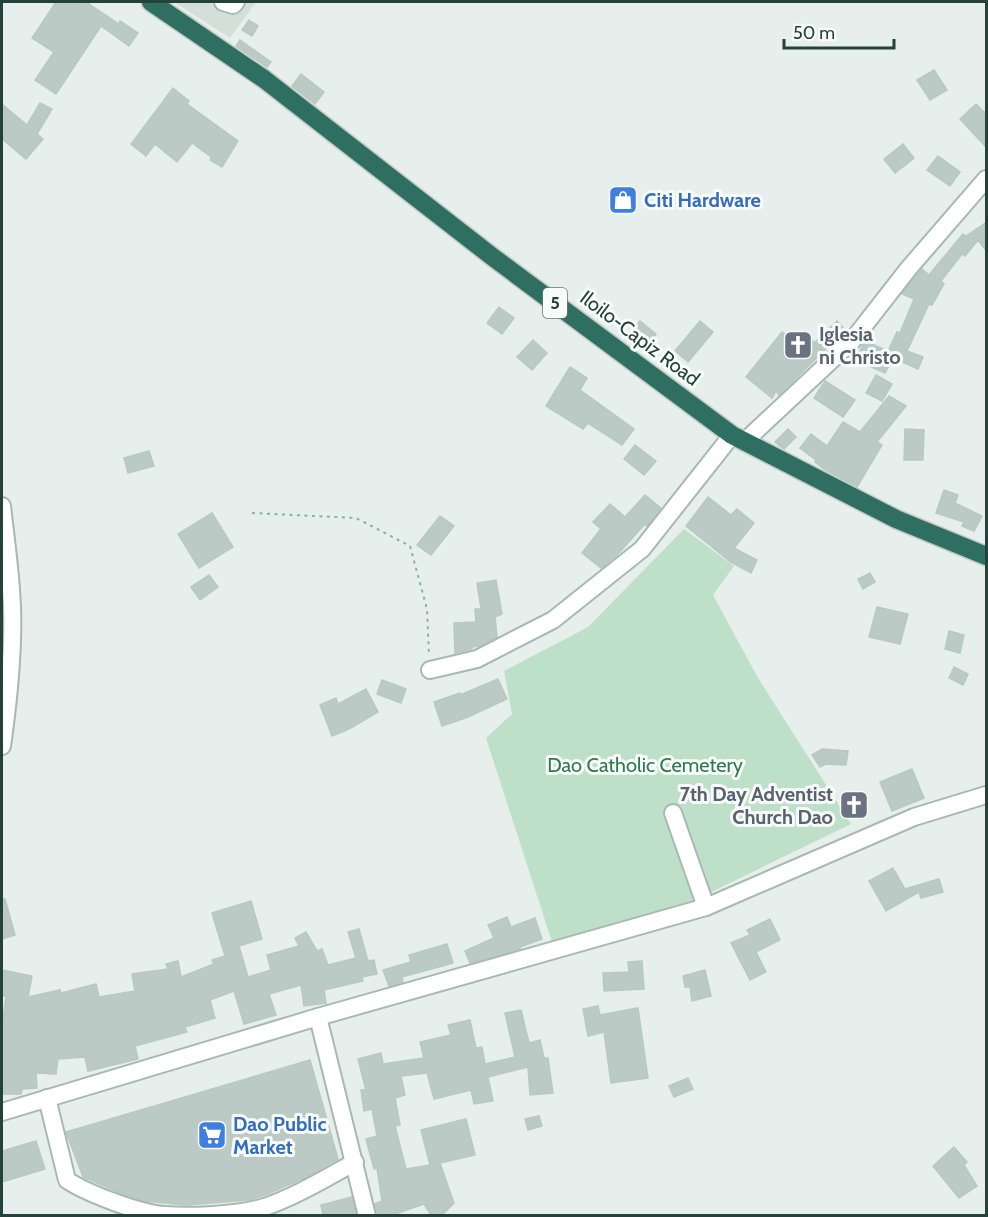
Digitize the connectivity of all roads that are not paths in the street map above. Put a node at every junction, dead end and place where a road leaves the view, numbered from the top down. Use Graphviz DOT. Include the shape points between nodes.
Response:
graph roads {
  1 [pos="152,2"];
  2 [pos="223,2"];
  3 [pos="236,2"];
  4 [pos="987,179"];
  5 [pos="738,439"];
  6 [pos="2,506"];
  7 [pos="987,556"];
  8 [pos="430,670"];
  9 [pos="2,746"];
  10 [pos="987,795"];
  11 [pos="673,813"];
  12 [pos="706,907"];
  13 [pos="318,1017"];
  14 [pos="47,1098"];
  15 [pos="2,1112"];
  16 [pos="355,1162"];
  17 [pos="367,1215"];
  1 -- 5 [label="highway, Iloilo-Capiz Road / 5" via="264,79 494,258"];
  2 -- 3 [label="street"];
  4 -- 5 [label="street" via="852,341"];
  5 -- 7 [label="highway, Iloilo-Capiz Road / 5" via="896,519"];
  5 -- 8 [label="street" via="642,549 553,620 477,659"];
  6 -- 9 [label="street" via="12,638"];
  10 -- 12 [label="street" via="914,817"];
  11 -- 12 [label="street"];
  12 -- 13 [label="street"];
  13 -- 14 [label="street"];
  13 -- 16 [label="street"];
  14 -- 15 [label="street"];
  14 -- 16 [label="street" via="67,1180 89,1193 163,1215 261,1208"];
  16 -- 17 [label="street"];
}
